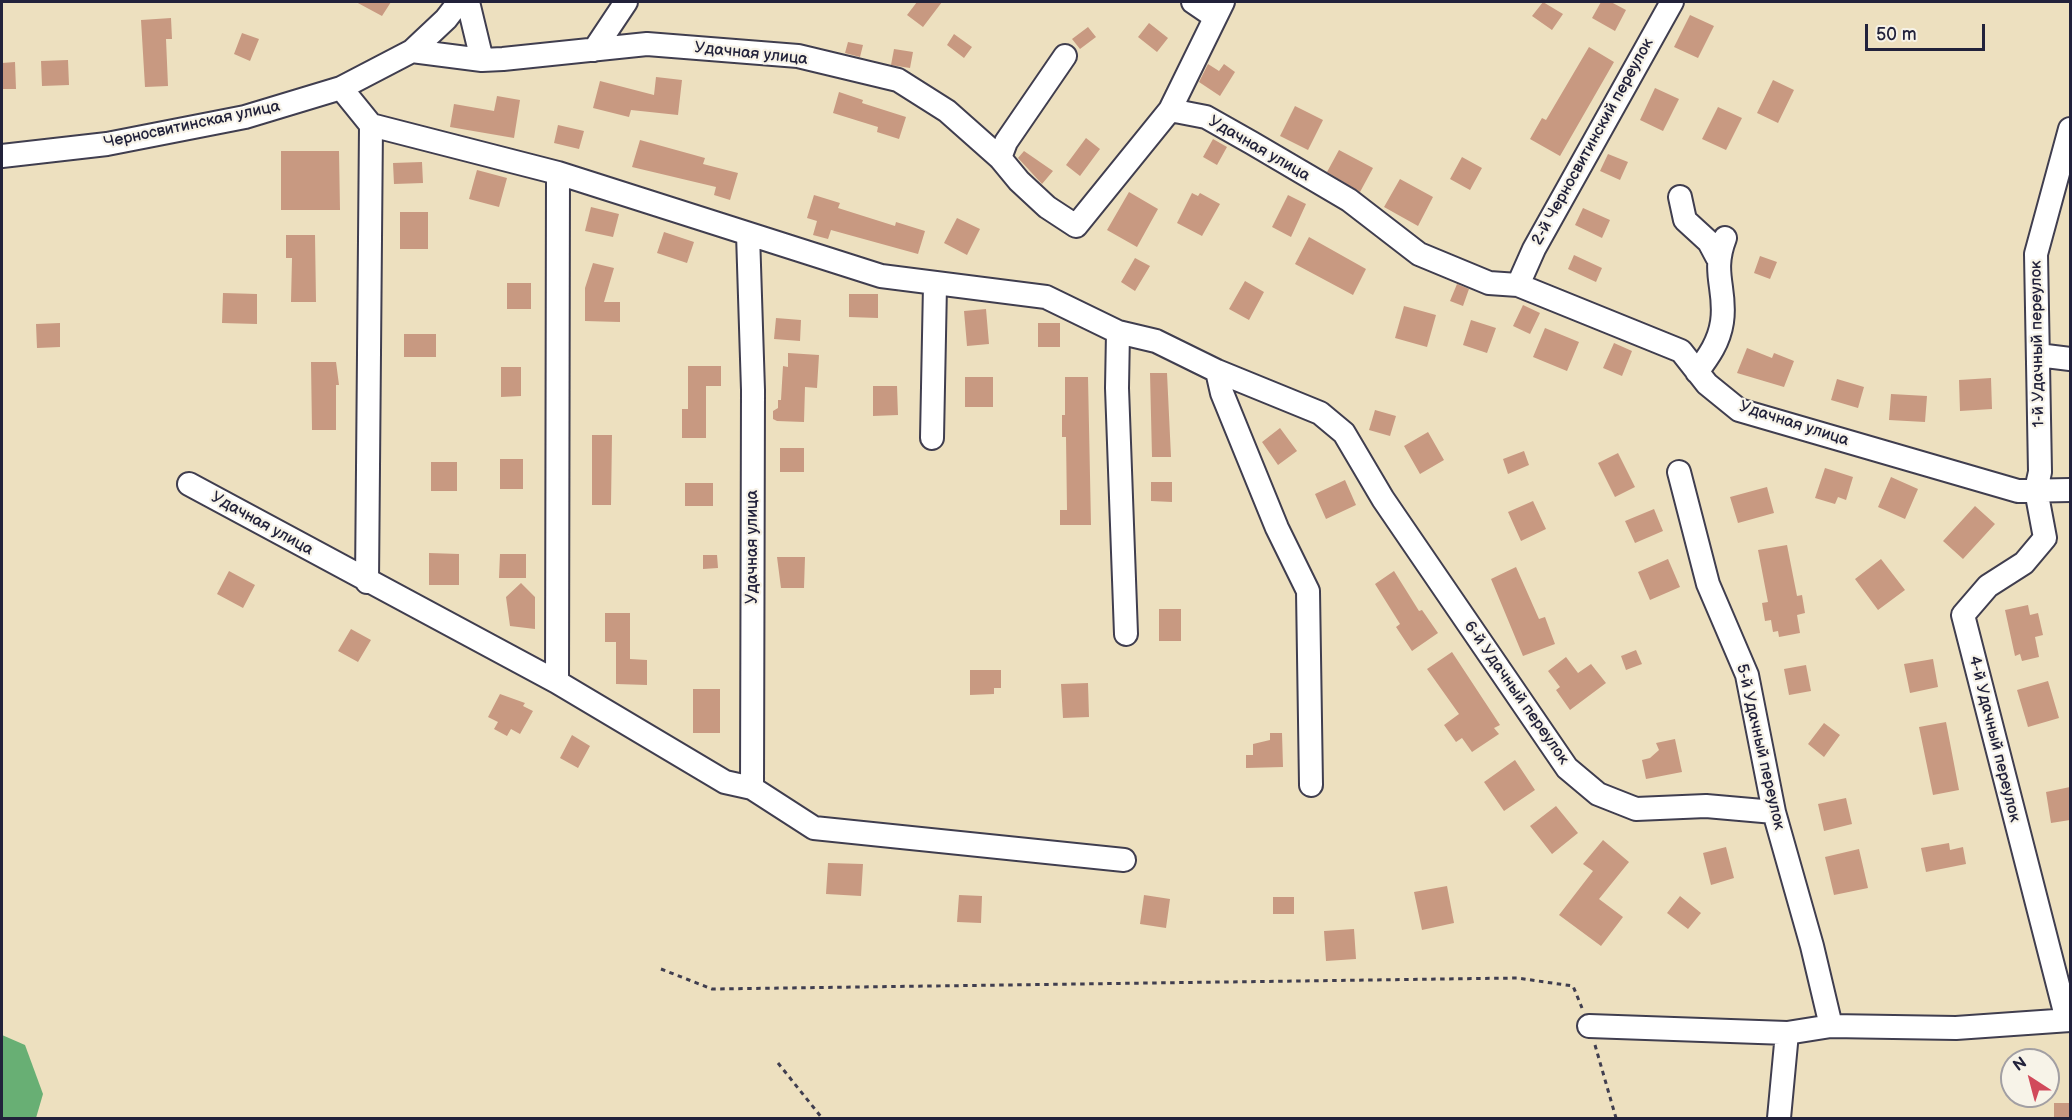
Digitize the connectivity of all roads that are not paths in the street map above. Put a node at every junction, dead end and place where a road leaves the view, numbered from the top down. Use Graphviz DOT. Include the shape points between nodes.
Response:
graph roads {
  1 [pos="459,2"];
  2 [pos="468,2"];
  3 [pos="626,2"];
  4 [pos="1193,2"];
  5 [pos="1672,2"];
  6 [pos="1219,9"];
  7 [pos="594,50"];
  8 [pos="412,51"];
  9 [pos="1065,56"];
  10 [pos="482,60"];
  11 [pos="341,88"];
  12 [pos="1170,110"];
  13 [pos="371,125"];
  14 [pos="2070,129"];
  15 [pos="2,156"];
  16 [pos="1000,159"];
  17 [pos="558,172"];
  18 [pos="1680,197"];
  19 [pos="748,234"];
  20 [pos="935,285"];
  21 [pos="1518,285"];
  22 [pos="1118,332"];
  23 [pos="2038,356"];
  24 [pos="2070,359"];
  25 [pos="1217,370"];
  26 [pos="1697,372"];
  27 [pos="932,438"];
  28 [pos="1679,472"];
  29 [pos="189,484"];
  30 [pos="2036,490"];
  31 [pos="2070,490"];
  32 [pos="367,582"];
  33 [pos="1126,634"];
  34 [pos="557,682"];
  35 [pos="1311,785"];
  36 [pos="752,788"];
  37 [pos="1774,812"];
  38 [pos="1124,860"];
  39 [pos="2069,1020"];
  40 [pos="1589,1026"];
  41 [pos="1831,1026"];
  42 [pos="1787,1033"];
  43 [pos="1779,1119"];
  1 -- 8 [label="street, Черносвитинская улица"];
  2 -- 10 [label="street"];
  3 -- 7 [label="street"];
  4 -- 6 [label="street"];
  5 -- 21 [label="street, 2-й Черносвитинский переулок" via="1534,249"];
  6 -- 12 [label="street"];
  7 -- 10 [label="street, Удачная улица"];
  7 -- 16 [label="street, Удачная улица" via="647,44 798,56 898,80 947,111"];
  8 -- 10 [label="street, Удачная улица"];
  8 -- 11 [label="street, Черносвитинская улица"];
  9 -- 16 [label="street" via="1006,142"];
  11 -- 13 [label="street"];
  11 -- 15 [label="street, Черносвитинская улица" via="245,117 107,144"];
  12 -- 16 [label="street, Удачная улица" via="1076,226 1047,207"];
  12 -- 21 [label="street, Удачная улица" via="1206,117 1252,143 1349,200 1419,254 1489,283"];
  13 -- 17 [label="street"];
  13 -- 32 [label="street"];
  14 -- 23 [label="street, 1-й Удачный переулок" via="2036,254"];
  17 -- 19 [label="street"];
  17 -- 34 [label="street"];
  18 -- 26 [label="street" via="1685,220 1721,248 1723,321 1715,348"];
  19 -- 20 [label="street" via="881,276"];
  19 -- 36 [label="street, Удачная улица" via="753,390"];
  20 -- 22 [label="street" via="1046,297"];
  20 -- 27 [label="street"];
  21 -- 26 [label="street, Удачная улица" via="1680,351"];
  22 -- 25 [label="street" via="1155,341"];
  22 -- 33 [label="street"];
  23 -- 24 [label="street"];
  23 -- 30 [label="street, 1-й Удачный переулок" via="2040,472"];
  25 -- 35 [label="street" via="1222,393 1277,528 1308,591"];
  25 -- 37 [label="street, 6-й Удачный переулок" via="1320,413 1344,434 1383,499 1567,768 1598,794 1636,809 1706,806"];
  26 -- 30 [label="street, Удачная улица" via="1739,410 2018,491"];
  28 -- 37 [label="street, 5-й Удачный переулок" via="1708,584 1747,675"];
  29 -- 32 [label="street, Удачная улица"];
  30 -- 31 [label="street, Удачная улица"];
  30 -- 39 [label="street, 4-й Удачный переулок" via="2045,538 2025,563 1988,586 1963,615"];
  32 -- 34 [label="street, Удачная улица"];
  34 -- 36 [label="street, Удачная улица" via="725,782"];
  36 -- 38 [label="street, Удачная улица" via="814,828"];
  37 -- 41 [label="street, 5-й Удачный переулок"];
  39 -- 41 [label="street" via="1956,1028"];
  40 -- 42 [label="street"];
  41 -- 42 [label="street"];
  42 -- 43 [label="street"];
}
